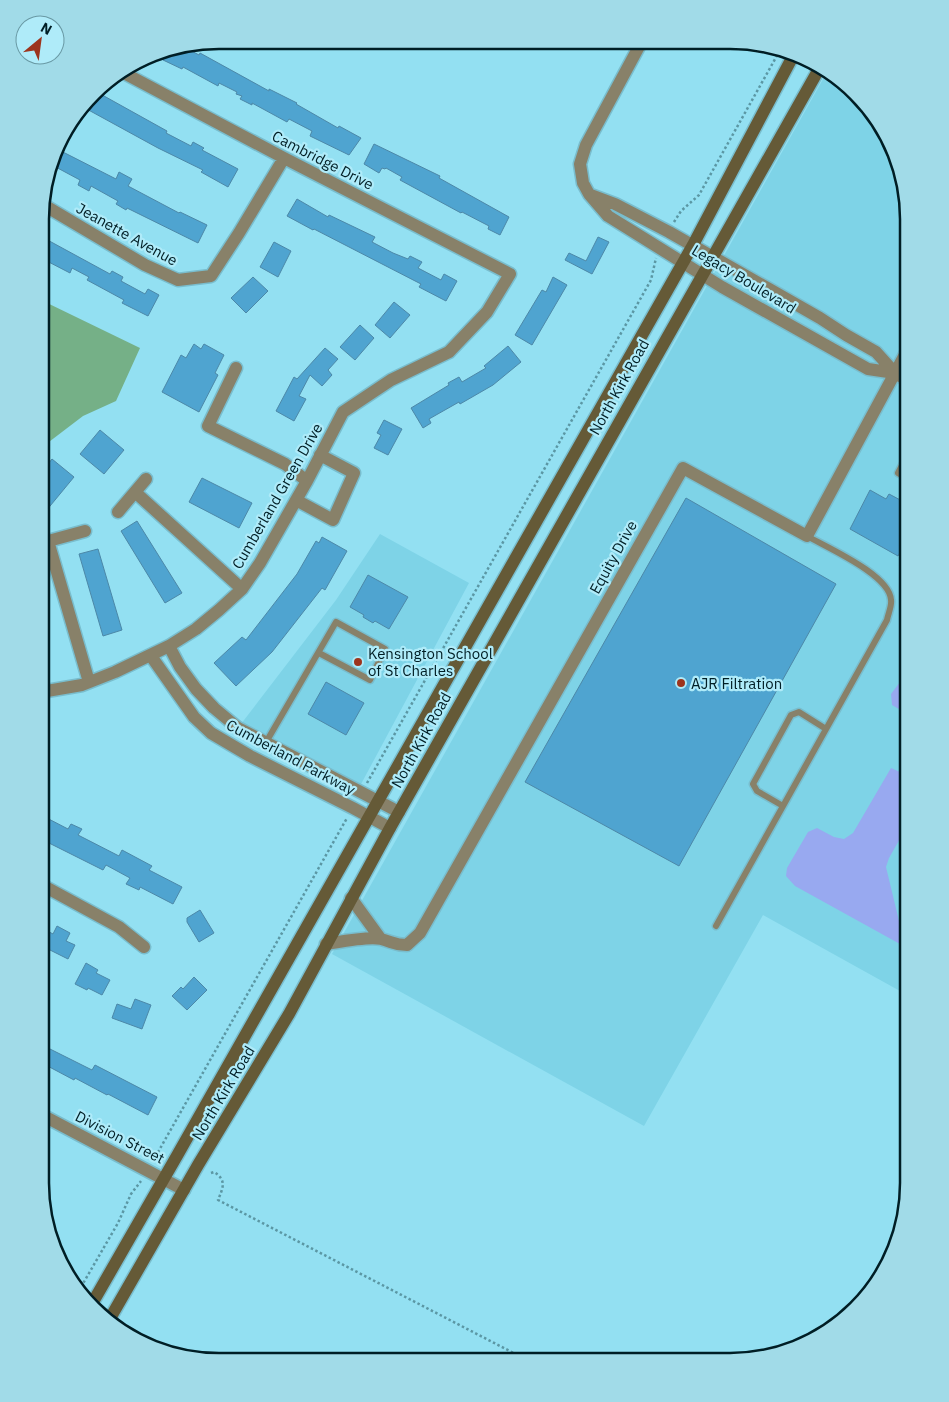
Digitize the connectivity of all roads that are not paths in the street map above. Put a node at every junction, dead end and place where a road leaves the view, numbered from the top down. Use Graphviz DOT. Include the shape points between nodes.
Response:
graph roads {
  1 [pos="638,49"];
  2 [pos="791,61"];
  3 [pos="817,73"];
  4 [pos="129,75"];
  5 [pos="284,158"];
  6 [pos="589,194"];
  7 [pos="49,208"];
  8 [pos="692,245"];
  9 [pos="712,256"];
  10 [pos="683,262"];
  11 [pos="510,274"];
  12 [pos="702,274"];
  13 [pos="900,364"];
  14 [pos="236,368"];
  15 [pos="895,373"];
  16 [pos="900,376"];
  17 [pos="320,456"];
  18 [pos="146,479"];
  19 [pos="307,481"];
  20 [pos="135,492"];
  21 [pos="296,500"];
  22 [pos="118,512"];
  23 [pos="85,531"];
  24 [pos="807,536"];
  25 [pos="49,541"];
  26 [pos="49,555"];
  27 [pos="242,589"];
  28 [pos="169,646"];
  29 [pos="318,653"];
  30 [pos="151,656"];
  31 [pos="89,682"];
  32 [pos="49,690"];
  33 [pos="826,729"];
  34 [pos="265,744"];
  35 [pos="377,800"];
  36 [pos="783,806"];
  37 [pos="399,812"];
  38 [pos="369,816"];
  39 [pos="390,828"];
  40 [pos="49,889"];
  41 [pos="350,898"];
  42 [pos="716,926"];
  43 [pos="380,938"];
  44 [pos="326,944"];
  45 [pos="144,947"];
  46 [pos="49,1119"];
  47 [pos="164,1178"];
  48 [pos="184,1190"];
  49 [pos="95,1299"];
  50 [pos="112,1315"];
  1 -- 6 [label="street, Legacy Boulevard" via="586,145 580,164 583,183"];
  2 -- 8 [label="main road, North Kirk Road"];
  3 -- 9 [label="main road, North Kirk Road"];
  4 -- 5 [label="street, Cambridge Drive"];
  5 -- 7 [label="street, Jeanette Avenue" via="211,276 178,280 145,265"];
  5 -- 11 [label="street, Cambridge Drive"];
  6 -- 8 [label="street, Legacy Boulevard" via="615,204"];
  6 -- 10 [label="street, Legacy Boulevard" via="608,216"];
  8 -- 9 [label="street, Legacy Boulevard"];
  8 -- 10 [label="main road, North Kirk Road"];
  9 -- 12 [label="main road, North Kirk Road"];
  9 -- 15 [label="street, Legacy Boulevard" via="876,352"];
  10 -- 12 [label="street, Legacy Boulevard"];
  10 -- 35 [label="main road, North Kirk Road"];
  11 -- 17 [label="street, Cumberland Green Drive" via="487,312 449,352 391,380 343,412"];
  12 -- 15 [label="street, Legacy Boulevard" via="868,369"];
  12 -- 37 [label="main road, North Kirk Road"];
  13 -- 15 [label="street"];
  14 -- 19 [label="street" via="208,426 285,464"];
  15 -- 16 [label="street, Legacy Boulevard"];
  15 -- 24 [label="street"];
  17 -- 19 [label="street, Cumberland Green Drive"];
  17 -- 21 [label="street" via="354,473 333,520"];
  18 -- 20 [label="street"];
  19 -- 21 [label="street, Cumberland Green Drive"];
  20 -- 22 [label="street"];
  20 -- 27 [label="street"];
  21 -- 27 [label="street, Cumberland Green Drive"];
  23 -- 25 [label="street"];
  24 -- 33 [label="lane" via="873,573 887,586 891,601 887,620"];
  24 -- 43 [label="street, Equity Drive" via="682,468 420,933 408,945 395,945"];
  26 -- 31 [label="street"];
  27 -- 28 [label="street, Cumberland Green Drive" via="196,629"];
  28 -- 30 [label="street, Cumberland Green Drive"];
  28 -- 34 [label="street, Cumberland Parkway" via="180,668 214,708"];
  29 -- 29 [label="lane" via="370,680 385,649 336,622"];
  29 -- 34 [label="lane"];
  30 -- 31 [label="street, Cumberland Green Drive"];
  30 -- 38 [label="street, Cumberland Parkway" via="194,717 212,732 250,756"];
  31 -- 32 [label="street, Cumberland Green Drive"];
  33 -- 36 [label="lane"];
  33 -- 36 [label="lane" via="799,712 791,715 753,784 757,791"];
  34 -- 35 [label="street, Cumberland Parkway"];
  35 -- 37 [label="street, Cumberland Parkway"];
  35 -- 38 [label="main road, North Kirk Road"];
  36 -- 42 [label="lane"];
  37 -- 39 [label="main road, North Kirk Road"];
  38 -- 39 [label="street, Cumberland Parkway"];
  38 -- 47 [label="main road, North Kirk Road"];
  39 -- 41 [label="main road, North Kirk Road"];
  40 -- 45 [label="street" via="119,927"];
  41 -- 43 [label="street"];
  41 -- 44 [label="main road, North Kirk Road"];
  43 -- 44 [label="street, Equity Drive"];
  44 -- 48 [label="main road, North Kirk Road" via="289,1014"];
  46 -- 47 [label="street, Division Street"];
  47 -- 48 [label="street, Division Street"];
  47 -- 49 [label="main road, North Kirk Road"];
  48 -- 50 [label="main road, North Kirk Road"];
}
